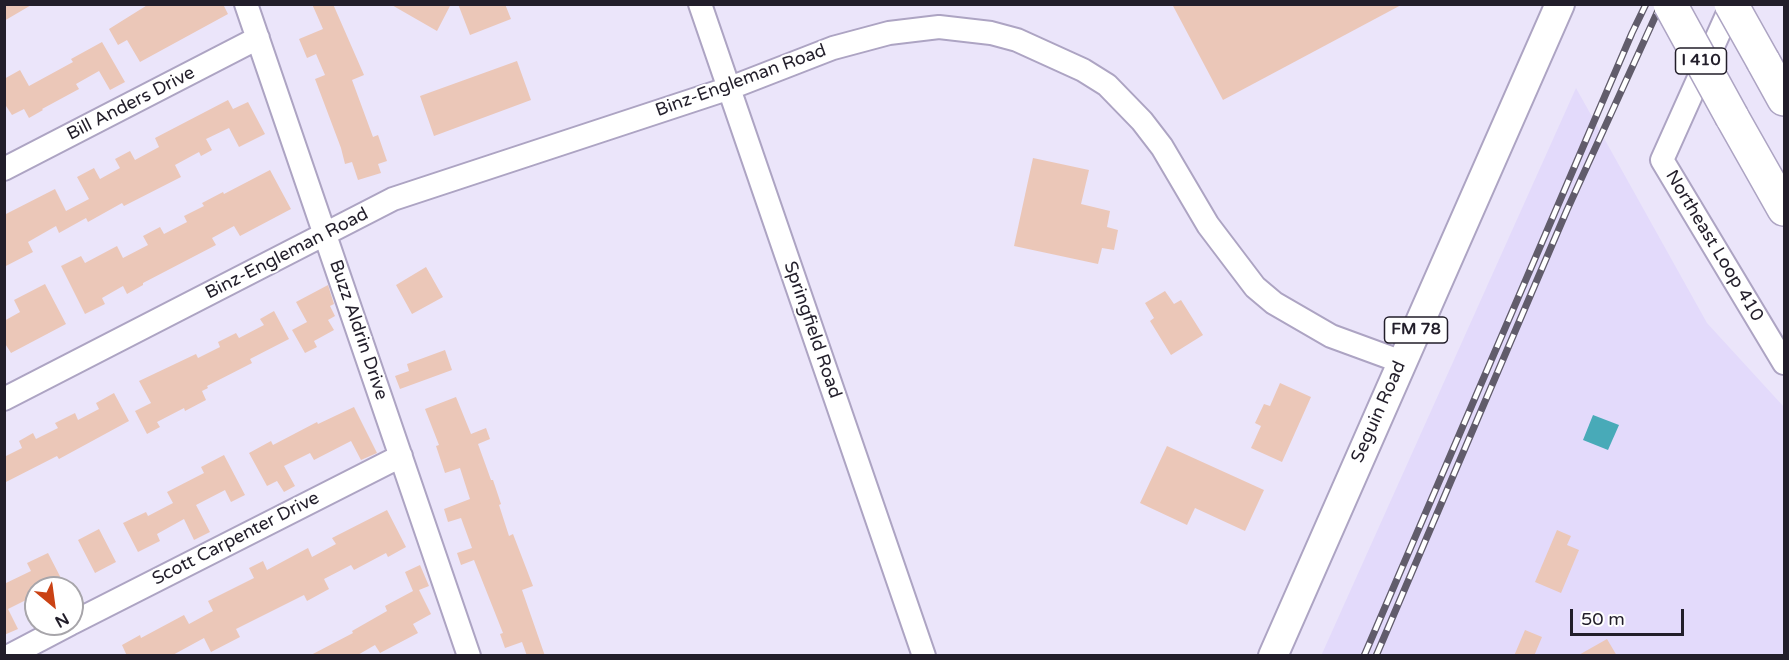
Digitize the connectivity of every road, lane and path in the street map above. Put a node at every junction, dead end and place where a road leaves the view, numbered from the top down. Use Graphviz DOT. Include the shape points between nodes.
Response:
graph roads {
  1 [pos="246,4"];
  2 [pos="700,4"];
  3 [pos="1538,4"];
  4 [pos="1560,4"];
  5 [pos="1670,4"];
  6 [pos="1731,4"];
  7 [pos="258,38"];
  8 [pos="1531,69"];
  9 [pos="730,88"];
  10 [pos="1785,99"];
  11 [pos="4,169"];
  12 [pos="1785,209"];
  13 [pos="325,234"];
  14 [pos="1402,362"];
  15 [pos="1785,363"];
  16 [pos="4,399"];
  17 [pos="400,456"];
  18 [pos="84,617"];
  19 [pos="48,636"];
  20 [pos="462,653"];
  21 [pos="9,656"];
  22 [pos="924,656"];
  23 [pos="1273,656"];
  1 -- 7 [label="street, Buzz Aldrin Drive"];
  2 -- 9 [label="street, Springfield Road"];
  3 -- 8 [label="main road"];
  4 -- 8 [label="main road, Seguin Road / FM 78"];
  5 -- 12 [label="highway, I 410, bridge"];
  6 -- 10 [label="highway, I 410, bridge"];
  6 -- 15 [label="street, Northeast Loop 410" via="1662,160"];
  7 -- 11 [label="street, Bill Anders Drive"];
  7 -- 13 [label="street, Buzz Aldrin Drive"];
  8 -- 14 [label="main road, Seguin Road / FM 78"];
  9 -- 13 [label="street, Binz-Engleman Road" via="393,199"];
  9 -- 14 [label="street, Binz-Engleman Road" via="832,48 913,29 939,27 991,33 1030,44 1107,85 1142,121 1208,225 1256,287 1274,303 1331,336"];
  9 -- 22 [label="street, Springfield Road"];
  13 -- 16 [label="street, Binz-Engleman Road"];
  13 -- 17 [label="street, Buzz Aldrin Drive"];
  14 -- 23 [label="main road, Seguin Road / FM 78"];
  17 -- 18 [label="street, Scott Carpenter Drive"];
  17 -- 20 [label="street, Buzz Aldrin Drive"];
  19 -- 21 [label="street, Scott Carpenter Drive"];
}
